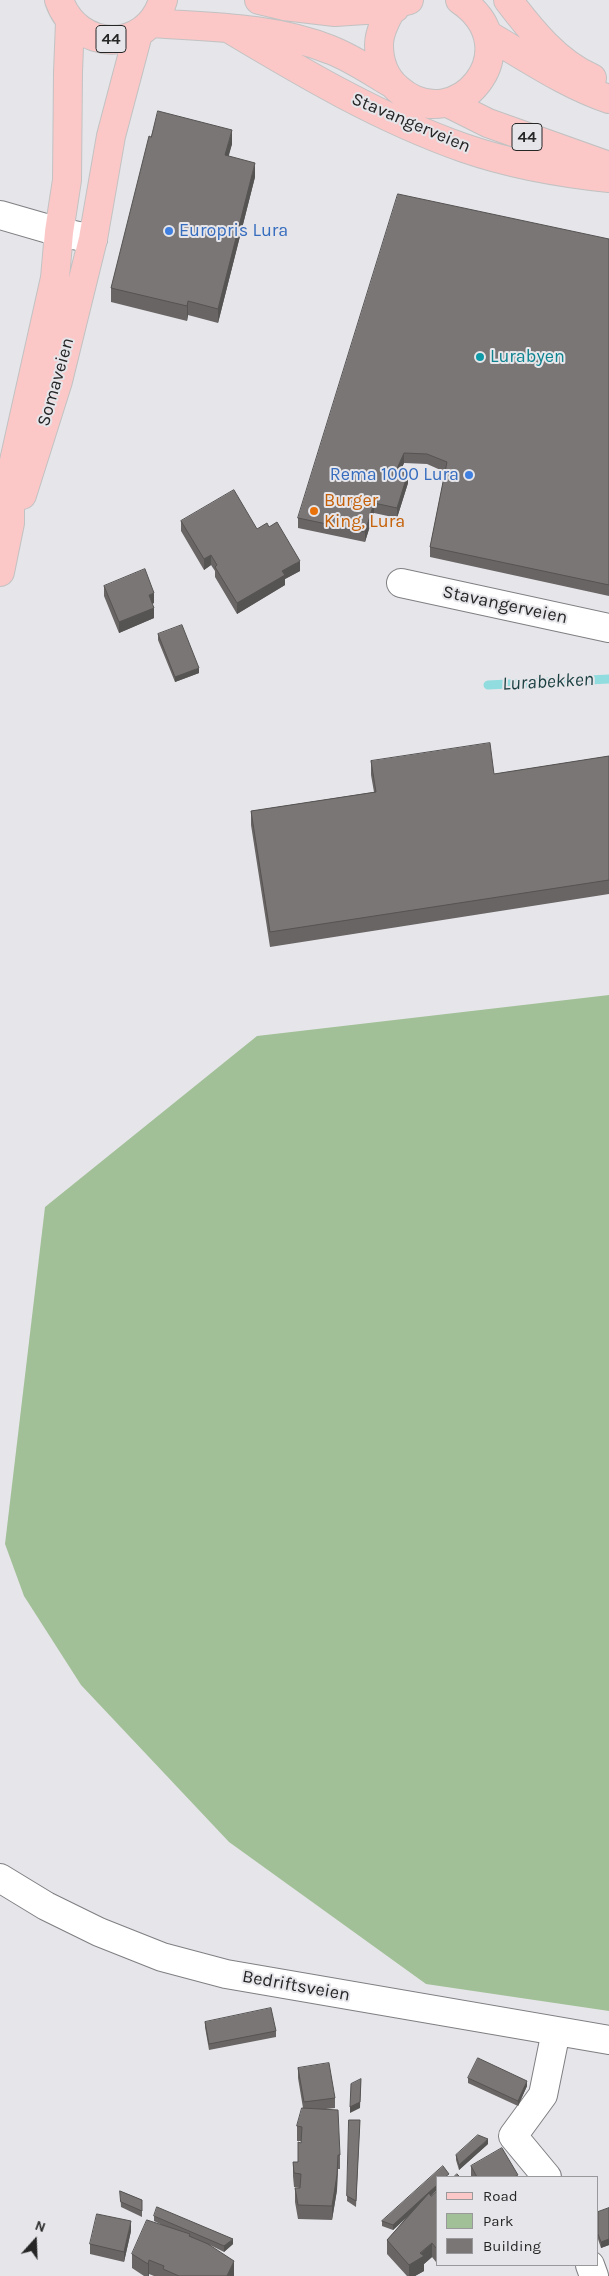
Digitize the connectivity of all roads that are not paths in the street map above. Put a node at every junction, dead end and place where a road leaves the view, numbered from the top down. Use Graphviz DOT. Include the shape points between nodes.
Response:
graph roads {
  1 [pos="163,0"];
  2 [pos="259,0"];
  3 [pos="460,0"];
  4 [pos="508,0"];
  5 [pos="400,3"];
  6 [pos="65,11"];
  7 [pos="144,28"];
  8 [pos="228,28"];
  9 [pos="488,35"];
  10 [pos="391,83"];
  11 [pos="609,85"];
  12 [pos="609,98"];
  13 [pos="448,103"];
  14 [pos="609,166"];
  15 [pos="609,178"];
  16 [pos="0,215"];
  17 [pos="59,232"];
  18 [pos="93,239"];
  19 [pos="10,523"];
  20 [pos="0,572"];
  21 [pos="401,583"];
  22 [pos="609,628"];
  23 [pos="0,1878"];
  24 [pos="556,2031"];
  25 [pos="609,2040"];
  26 [pos="546,2176"];
  1 -- 7 [label="main road, 44" via="160,10"];
  2 -- 5 [label="main road" via="335,12"];
  3 -- 9 [label="main road" via="478,15"];
  4 -- 11 [label="main road" via="536,37 582,74"];
  5 -- 10 [label="main road" via="385,23 379,44 381,64"];
  6 -- 7 [label="main road, 44" via="85,34 102,39 120,39"];
  6 -- 17 [label="main road, Somaveien" via="67,180"];
  7 -- 8 [label="main road, Stavangerveien"];
  7 -- 18 [label="main road, Somaveien" via="111,136"];
  8 -- 10 [label="main road, Stavangerveien" via="301,39 332,50"];
  8 -- 15 [label="main road, Stavangerveien" via="335,90 465,148 579,175"];
  9 -- 12 [label="main road" via="546,71"];
  9 -- 13 [label="main road" via="489,58 482,79 467,94"];
  10 -- 13 [label="main road, Stavangerveien" via="407,97 427,104"];
  13 -- 14 [label="main road, Stavangerveien / 44" via="488,123"];
  16 -- 17 [label="street"];
  17 -- 18 [label="street"];
  17 -- 19 [label="main road, Somaveien" via="55,278 10,479"];
  18 -- 19 [label="main road, Somaveien" via="58,381 27,483"];
  19 -- 20 [label="main road, Somaveien"];
  21 -- 22 [label="street, Stavangerveien"];
  23 -- 24 [label="street, Bedriftsveien" via="98,1932 162,1957 226,1974"];
  24 -- 25 [label="street, Bedriftsveien"];
  24 -- 26 [label="street" via="543,2095 513,2136"];
}
